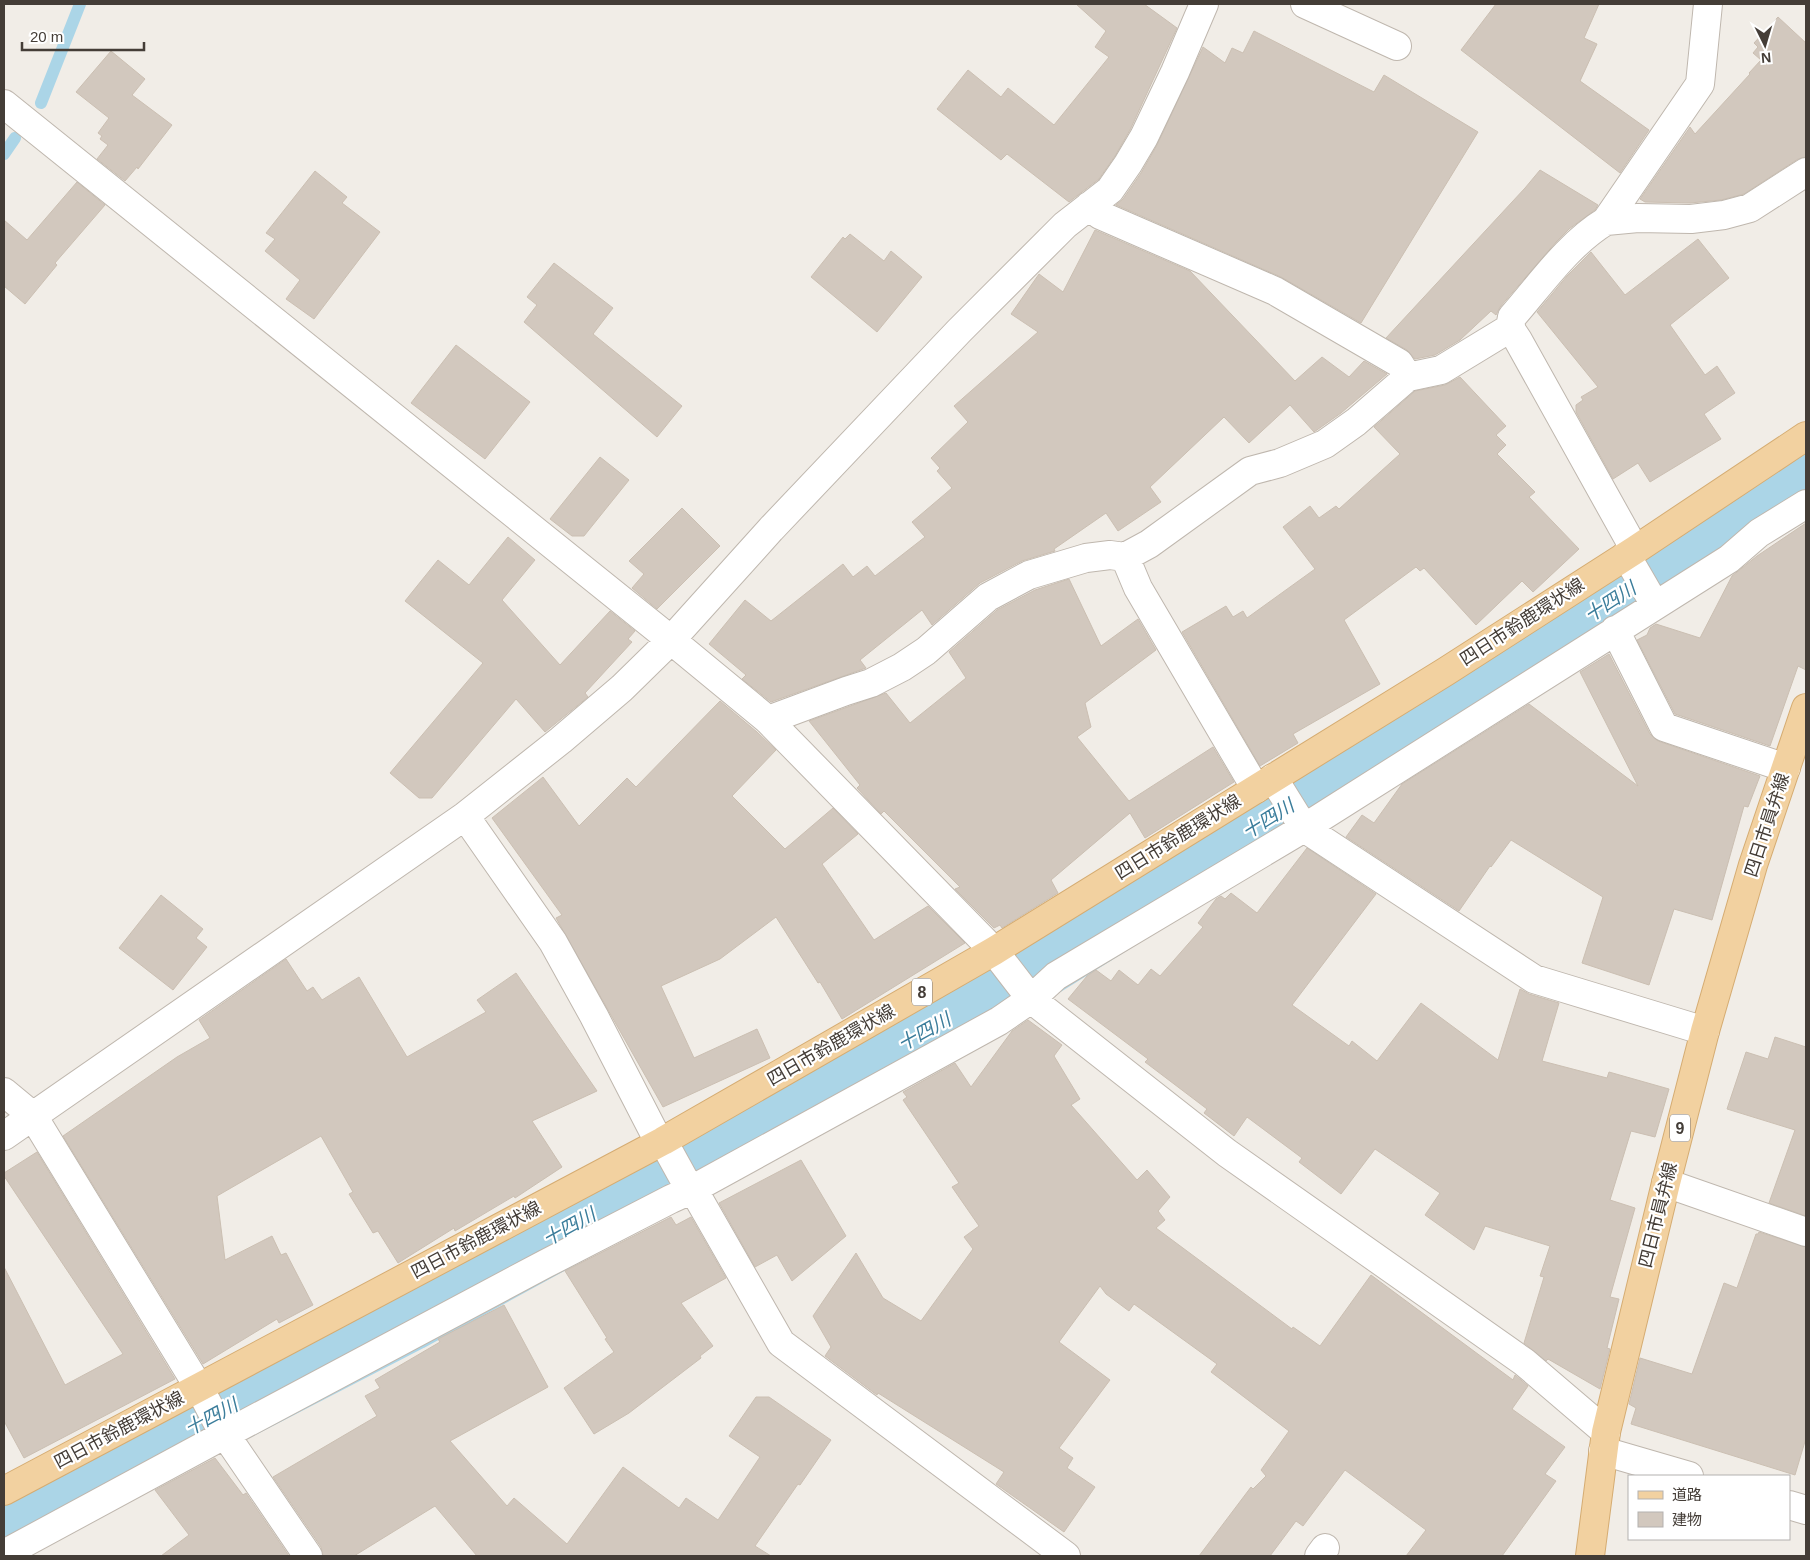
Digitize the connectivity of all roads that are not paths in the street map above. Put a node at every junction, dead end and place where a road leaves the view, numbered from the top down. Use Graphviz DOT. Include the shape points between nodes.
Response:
graph roads {
  1 [pos="1204,4"];
  2 [pos="1304,4"];
  3 [pos="1708,4"];
  4 [pos="1397,46"];
  5 [pos="4,104"];
  6 [pos="1806,172"];
  7 [pos="1089,206"];
  8 [pos="1606,221"];
  9 [pos="1510,328"];
  10 [pos="1408,377"];
  11 [pos="1806,436"];
  12 [pos="1806,504"];
  13 [pos="1631,556"];
  14 [pos="1125,557"];
  15 [pos="1654,602"];
  16 [pos="1615,630"];
  17 [pos="671,640"];
  18 [pos="1806,708"];
  19 [pos="768,720"];
  20 [pos="1786,768"];
  21 [pos="1270,786"];
  22 [pos="465,816"];
  23 [pos="1302,825"];
  24 [pos="997,956"];
  25 [pos="1029,997"];
  26 [pos="1705,1031"];
  27 [pos="4,1092"];
  28 [pos="34,1116"];
  29 [pos="4,1136"];
  30 [pos="663,1143"];
  31 [pos="1666,1184"];
  32 [pos="690,1189"];
  33 [pos="1806,1232"];
  34 [pos="200,1389"];
  35 [pos="223,1433"];
  36 [pos="1604,1442"];
  37 [pos="1687,1475"];
  38 [pos="4,1491"];
  39 [pos="1790,1505"];
  40 [pos="1806,1510"];
  41 [pos="10,1549"];
  42 [pos="308,1556"];
  43 [pos="1066,1556"];
  44 [pos="1590,1556"];
  1 -- 7 [label="street" via="1144,137 1110,190"];
  2 -- 4 [label="street"];
  3 -- 8 [label="street" via="1700,84"];
  5 -- 17 [label="street"];
  6 -- 8 [label="street" via="1750,208 1724,215"];
  7 -- 10 [label="street" via="1100,215 1275,292 1399,363"];
  7 -- 17 [label="street" via="1065,225 959,331"];
  8 -- 9 [label="street" via="1568,252 1512,317"];
  9 -- 10 [label="street" via="1441,370"];
  9 -- 13 [label="street"];
  10 -- 14 [label="street" via="1356,422 1324,444 1280,463 1250,471 1149,544"];
  11 -- 13 [label="main road, 四日市鈴鹿環状線 / 8"];
  12 -- 15 [label="street" via="1759,534 1729,559"];
  13 -- 15 [label="street"];
  13 -- 21 [label="main road, 四日市鈴鹿環状線 / 8"];
  14 -- 19 [label="street" via="1086,558 1029,575 988,597 926,651 902,666 871,683"];
  14 -- 21 [label="street" via="1138,588"];
  15 -- 16 [label="street"];
  16 -- 20 [label="street" via="1664,727"];
  16 -- 23 [label="street"];
  17 -- 19 [label="street"];
  17 -- 22 [label="street" via="622,688"];
  18 -- 20 [label="main road, 四日市員弁線 / 9"];
  19 -- 24 [label="street"];
  20 -- 26 [label="main road, 四日市員弁線 / 9" via="1753,865"];
  21 -- 23 [label="street"];
  21 -- 24 [label="main road, 四日市鈴鹿環状線 / 8"];
  22 -- 28 [label="street"];
  22 -- 30 [label="street" via="552,942"];
  23 -- 25 [label="street" via="1056,976"];
  23 -- 26 [label="street" via="1534,979"];
  24 -- 25 [label="street"];
  24 -- 30 [label="main road, 四日市鈴鹿環状線 / 8"];
  25 -- 32 [label="street" via="999,1021"];
  25 -- 36 [label="street" via="1228,1154 1524,1362"];
  26 -- 31 [label="main road, 四日市員弁線 / 9"];
  27 -- 28 [label="street"];
  28 -- 29 [label="street"];
  28 -- 34 [label="street"];
  30 -- 32 [label="street"];
  30 -- 34 [label="main road, 四日市鈴鹿環状線 / 8"];
  31 -- 33 [label="street"];
  31 -- 36 [label="main road, 四日市員弁線 / 9"];
  32 -- 35 [label="street"];
  32 -- 43 [label="street" via="781,1343"];
  34 -- 35 [label="street"];
  34 -- 38 [label="main road, 四日市鈴鹿環状線 / 8"];
  35 -- 41 [label="street"];
  35 -- 42 [label="street"];
  36 -- 37 [label="street"];
  36 -- 44 [label="main road, 四日市員弁線 / 9"];
  39 -- 40 [label="street"];
}
